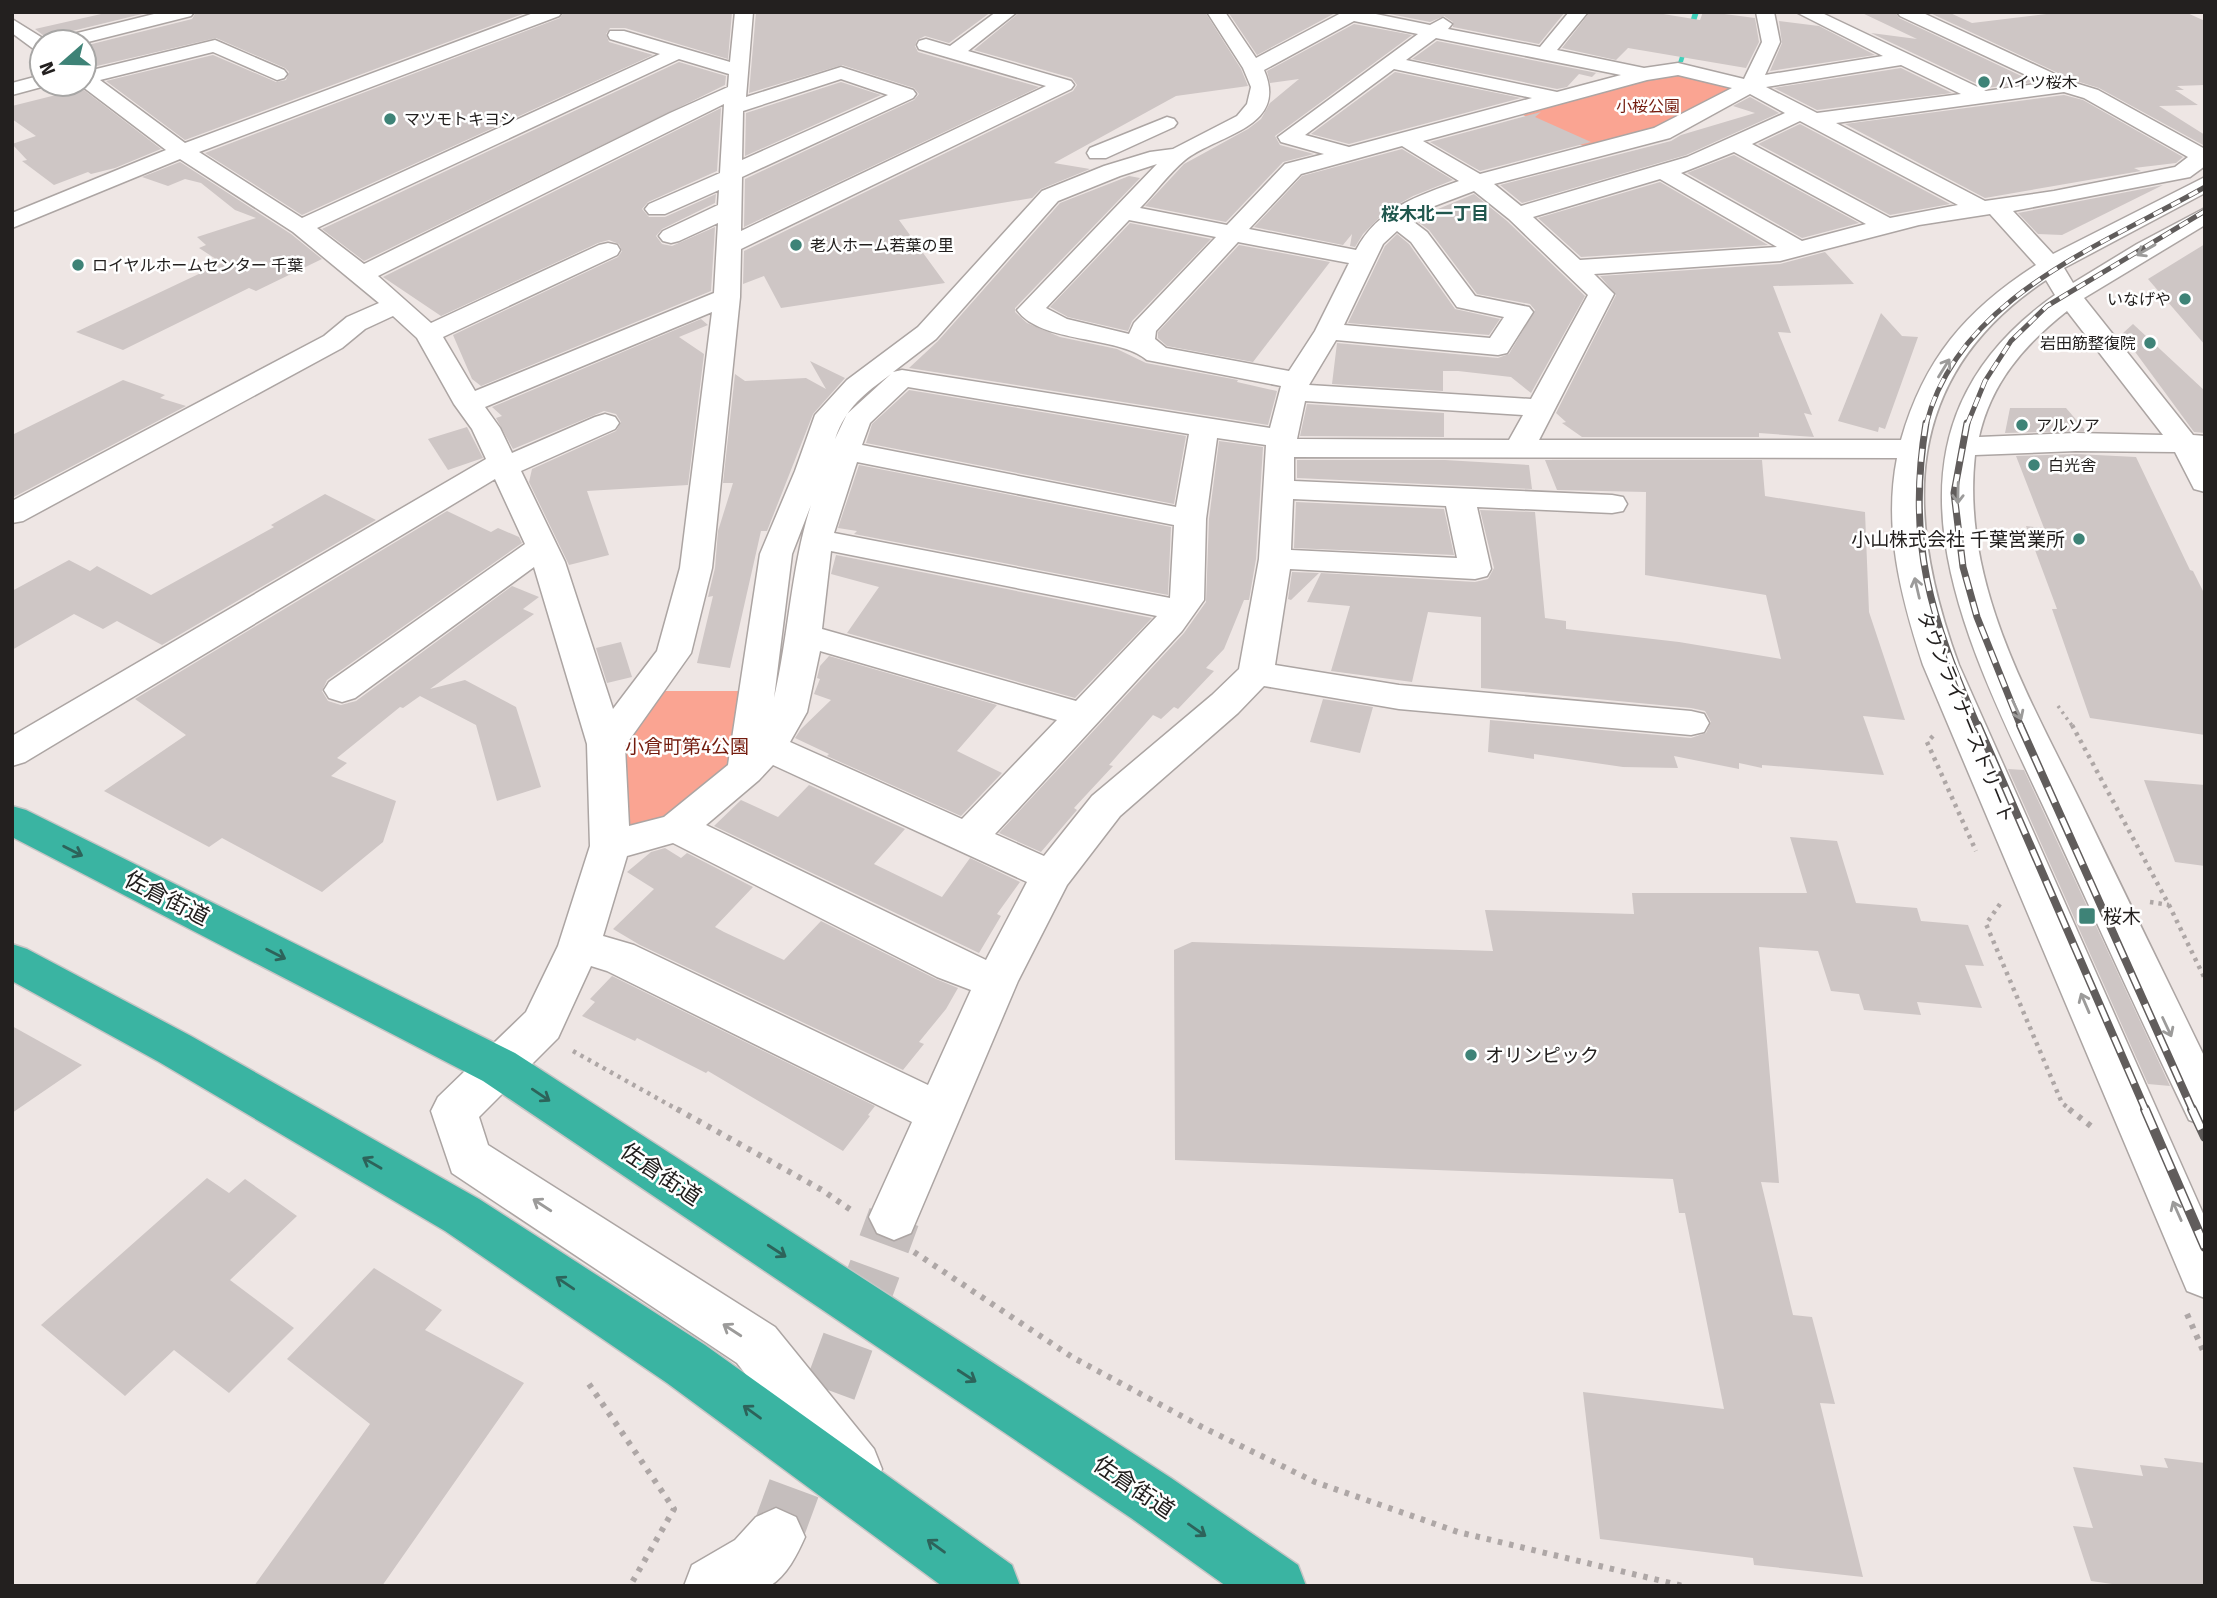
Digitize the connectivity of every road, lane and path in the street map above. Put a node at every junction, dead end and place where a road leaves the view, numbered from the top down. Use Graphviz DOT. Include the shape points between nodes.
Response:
graph roads {
  1 [pos="185,12"];
  2 [pos="553,12"];
  3 [pos="744,12"];
  4 [pos="1008,12"];
  5 [pos="1216,12"];
  6 [pos="1463,12"];
  7 [pos="1579,12"];
  8 [pos="1765,12"];
  9 [pos="1805,12"];
  10 [pos="1906,12"];
  11 [pos="31,14"];
  12 [pos="1354,14"];
  13 [pos="16,28"];
  14 [pos="1429,32"];
  15 [pos="98,34"];
  16 [pos="617,34"];
  17 [pos="926,45"];
  18 [pos="954,52"];
  19 [pos="677,53"];
  20 [pos="1545,54"];
  21 [pos="1904,59"];
  22 [pos="1389,62"];
  23 [pos="1254,68"];
  24 [pos="277,74"];
  25 [pos="1646,74"];
  26 [pos="98,75"];
  27 [pos="1751,84"];
  28 [pos="2065,86"];
  29 [pos="98,88"];
  30 [pos="737,90"];
  31 [pos="1083,96"];
  32 [pos="1983,97"];
  33 [pos="1559,98"];
  34 [pos="1808,116"];
  35 [pos="1167,123"];
  36 [pos="1406,140"];
  37 [pos="1736,144"];
  38 [pos="182,151"];
  39 [pos="927,151"];
  40 [pos="1350,154"];
  41 [pos="1178,155"];
  42 [pos="2204,166"];
  43 [pos="1661,171"];
  44 [pos="729,176"];
  45 [pos="1044,177"];
  46 [pos="1477,182"];
  47 [pos="1989,208"];
  48 [pos="656,209"];
  49 [pos="729,209"];
  50 [pos="22,210"];
  51 [pos="1124,212"];
  52 [pos="1517,214"];
  53 [pos="1396,219"];
  54 [pos="2201,221"];
  55 [pos="1887,226"];
  56 [pos="301,227"];
  57 [pos="1232,233"];
  58 [pos="671,236"];
  59 [pos="730,244"];
  60 [pos="1798,249"];
  61 [pos="608,250"];
  62 [pos="1364,259"];
  63 [pos="2050,267"];
  64 [pos="1573,268"];
  65 [pos="362,275"];
  66 [pos="2069,297"];
  67 [pos="397,305"];
  68 [pos="716,320"];
  69 [pos="1328,331"];
  70 [pos="428,334"];
  71 [pos="1141,341"];
  72 [pos="1295,386"];
  73 [pos="468,404"];
  74 [pos="1541,408"];
  75 [pos="605,423"];
  76 [pos="1204,428"];
  77 [pos="1281,443"];
  78 [pos="2195,444"];
  79 [pos="1962,447"];
  80 [pos="1519,449"];
  81 [pos="1914,449"];
  82 [pos="847,451"];
  83 [pos="503,464"];
  84 [pos="2205,483"];
  85 [pos="1278,489"];
  86 [pos="1460,498"];
  87 [pos="1612,504"];
  88 [pos="12,514"];
  89 [pos="1190,519"];
  90 [pos="816,540"];
  91 [pos="541,547"];
  92 [pos="1275,559"];
  93 [pos="1180,610"];
  94 [pos="805,635"];
  95 [pos="1256,673"];
  96 [pos="342,690"];
  97 [pos="2055,703"];
  98 [pos="1083,715"];
  99 [pos="1691,723"];
  100 [pos="606,744"];
  101 [pos="12,753"];
  102 [pos="757,759"];
  103 [pos="12,820"];
  104 [pos="677,828"];
  105 [pos="967,838"];
  106 [pos="610,846"];
  107 [pos="1051,877"];
  108 [pos="2000,904"];
  109 [pos="579,946"];
  110 [pos="12,961"];
  111 [pos="2205,979"];
  112 [pos="996,981"];
  113 [pos="570,1049"];
  114 [pos="499,1067"];
  115 [pos="2205,1106"];
  116 [pos="939,1113"];
  117 [pos="2105,1138"];
  118 [pos="854,1211"];
  119 [pos="900,1232"];
  120 [pos="2205,1274"];
  121 [pos="2184,1306"];
  122 [pos="2205,1355"];
  123 [pos="589,1384"];
  124 [pos="887,1511"];
  125 [pos="776,1537"];
  126 [pos="630,1586"];
  127 [pos="713,1586"];
  128 [pos="992,1586"];
  129 [pos="1276,1586"];
  130 [pos="1683,1586"];
  1 -- 15 [label="street"];
  2 -- 38 [label="street"];
  3 -- 30 [label="street"];
  4 -- 18 [label="street"];
  5 -- 23 [label="street"];
  6 -- 14 [label="street"];
  7 -- 20 [label="street"];
  8 -- 27 [label="street" via="1771,42"];
  9 -- 21 [label="street"];
  10 -- 28 [label="street"];
  11 -- 13 [label="street"];
  12 -- 14 [label="street"];
  12 -- 23 [label="street"];
  14 -- 20 [label="street"];
  14 -- 22 [label="street"];
  16 -- 19 [label="street"];
  17 -- 18 [label="street"];
  18 -- 39 [label="street" via="1064,85"];
  19 -- 30 [label="street"];
  19 -- 56 [label="street"];
  20 -- 25 [label="street"];
  21 -- 27 [label="street"];
  21 -- 32 [label="street"];
  22 -- 33 [label="street"];
  22 -- 40 [label="street" via="1289,137"];
  23 -- 41 [label="street" via="1261,87 1257,106 1244,120"];
  24 -- 26 [label="street" via="215,46"];
  25 -- 27 [label="street" via="1678,69"];
  25 -- 33 [label="street"];
  27 -- 34 [label="street"];
  27 -- 46 [label="street" via="1662,133"];
  28 -- 32 [label="street"];
  28 -- 42 [label="street" via="2091,94"];
  29 -- 38 [label="street"];
  30 -- 44 [label="street"];
  30 -- 44 [label="street" via="841,73 906,94"];
  30 -- 65 [label="street"];
  31 -- 39 [label="street" via="954,160"];
  32 -- 34 [label="street"];
  33 -- 36 [label="street"];
  34 -- 37 [label="street"];
  34 -- 47 [label="street"];
  35 -- 45 [label="street"];
  36 -- 40 [label="street"];
  36 -- 46 [label="street"];
  37 -- 43 [label="street"];
  37 -- 55 [label="street"];
  38 -- 50 [label="street"];
  38 -- 56 [label="street"];
  39 -- 59 [label="street"];
  40 -- 57 [label="street" via="1293,169"];
  41 -- 51 [label="street"];
  41 -- 102 [label="street" via="1111,171 1050,196 927,333 858,386 829,415 776,554 757,704"];
  42 -- 47 [label="street"];
  42 -- 63 [label="street, タウンライナーストリート"];
  43 -- 52 [label="street"];
  43 -- 60 [label="street"];
  44 -- 48 [label="street"];
  44 -- 49 [label="street"];
  46 -- 52 [label="street"];
  46 -- 53 [label="street" via="1408,208"];
  47 -- 55 [label="street"];
  47 -- 63 [label="street"];
  49 -- 58 [label="street"];
  49 -- 59 [label="street"];
  51 -- 57 [label="street"];
  51 -- 71 [label="street" via="1030,310 1058,324 1131,343"];
  52 -- 64 [label="street"];
  53 -- 62 [label="street" via="1373,241"];
  53 -- 69 [label="street" via="1419,237 1466,302 1520,312 1498,347"];
  54 -- 66 [label="street, one-way"];
  55 -- 60 [label="street"];
  56 -- 65 [label="street"];
  57 -- 62 [label="street"];
  57 -- 71 [label="street" via="1143,329"];
  59 -- 68 [label="street"];
  60 -- 64 [label="street"];
  61 -- 70 [label="street"];
  62 -- 69 [label="street"];
  63 -- 66 [label="street"];
  81 -- 63 [label="street, タウンライナーストリート, one-way" via="1940,373 1971,329"];
  64 -- 74 [label="street" via="1601,294"];
  65 -- 67 [label="street"];
  66 -- 78 [label="street"];
  66 -- 79 [label="street" via="2015,342 1986,381"];
  67 -- 70 [label="street"];
  67 -- 88 [label="street" via="356,323 334,342"];
  68 -- 73 [label="street"];
  68 -- 100 [label="street" via="696,568 674,653"];
  69 -- 72 [label="street"];
  70 -- 73 [label="street"];
  71 -- 72 [label="street" via="1157,354"];
  72 -- 74 [label="street"];
  72 -- 77 [label="street"];
  73 -- 83 [label="street"];
  74 -- 80 [label="street"];
  75 -- 83 [label="street"];
  76 -- 77 [label="street"];
  76 -- 82 [label="street" via="902,377 857,420"];
  76 -- 89 [label="street"];
  77 -- 80 [label="street"];
  77 -- 85 [label="street"];
  78 -- 79 [label="street" via="2076,442"];
  78 -- 84 [label="street"];
  79 -- 115 [label="street, one-way" via="1959,528 1980,617 2010,694"];
  80 -- 81 [label="street"];
  120 -- 81 [label="street, タウンライナーストリート, one-way" via="1952,691 1922,610 1907,522"];
  82 -- 89 [label="street"];
  82 -- 90 [label="street"];
  83 -- 91 [label="street"];
  83 -- 101 [label="street"];
  85 -- 86 [label="street"];
  85 -- 92 [label="street"];
  86 -- 87 [label="street"];
  86 -- 92 [label="street" via="1475,569"];
  89 -- 93 [label="street" via="1187,600"];
  90 -- 93 [label="street"];
  90 -- 94 [label="street"];
  91 -- 96 [label="street"];
  91 -- 100 [label="street"];
  92 -- 95 [label="street"];
  93 -- 98 [label="street"];
  94 -- 98 [label="street"];
  94 -- 102 [label="street" via="789,712"];
  95 -- 99 [label="street" via="1399,697"];
  95 -- 107 [label="street" via="1107,806"];
  97 -- 111 [label="path" via="2071,724"];
  98 -- 105 [label="street"];
  100 -- 106 [label="street"];
  102 -- 104 [label="street"];
  102 -- 105 [label="street"];
  103 -- 114 [label="highway, 佐倉街道, one-way"];
  104 -- 106 [label="street"];
  104 -- 112 [label="street" via="952,965"];
  105 -- 107 [label="street"];
  106 -- 109 [label="street"];
  107 -- 112 [label="street"];
  108 -- 117 [label="path" via="1986,924 2062,1103"];
  109 -- 114 [label="street" via="542,1025"];
  109 -- 116 [label="street" via="619,957"];
  124 -- 110 [label="highway, one-way" via="686,1364 462,1215 187,1055"];
  112 -- 116 [label="street"];
  113 -- 118 [label="path"];
  124 -- 114 [label="street, one-way" via="756,1345 469,1158 454,1111"];
  114 -- 129 [label="highway, 佐倉街道, one-way" via="1151,1498"];
  116 -- 119 [label="street"];
  119 -- 130 [label="path" via="1072,1357 1315,1482 1458,1532"];
  121 -- 122 [label="path"];
  123 -- 126 [label="path" via="674,1509"];
  128 -- 124 [label="highway, one-way"];
  125 -- 127 [label="street" via="756,1561"];
}
